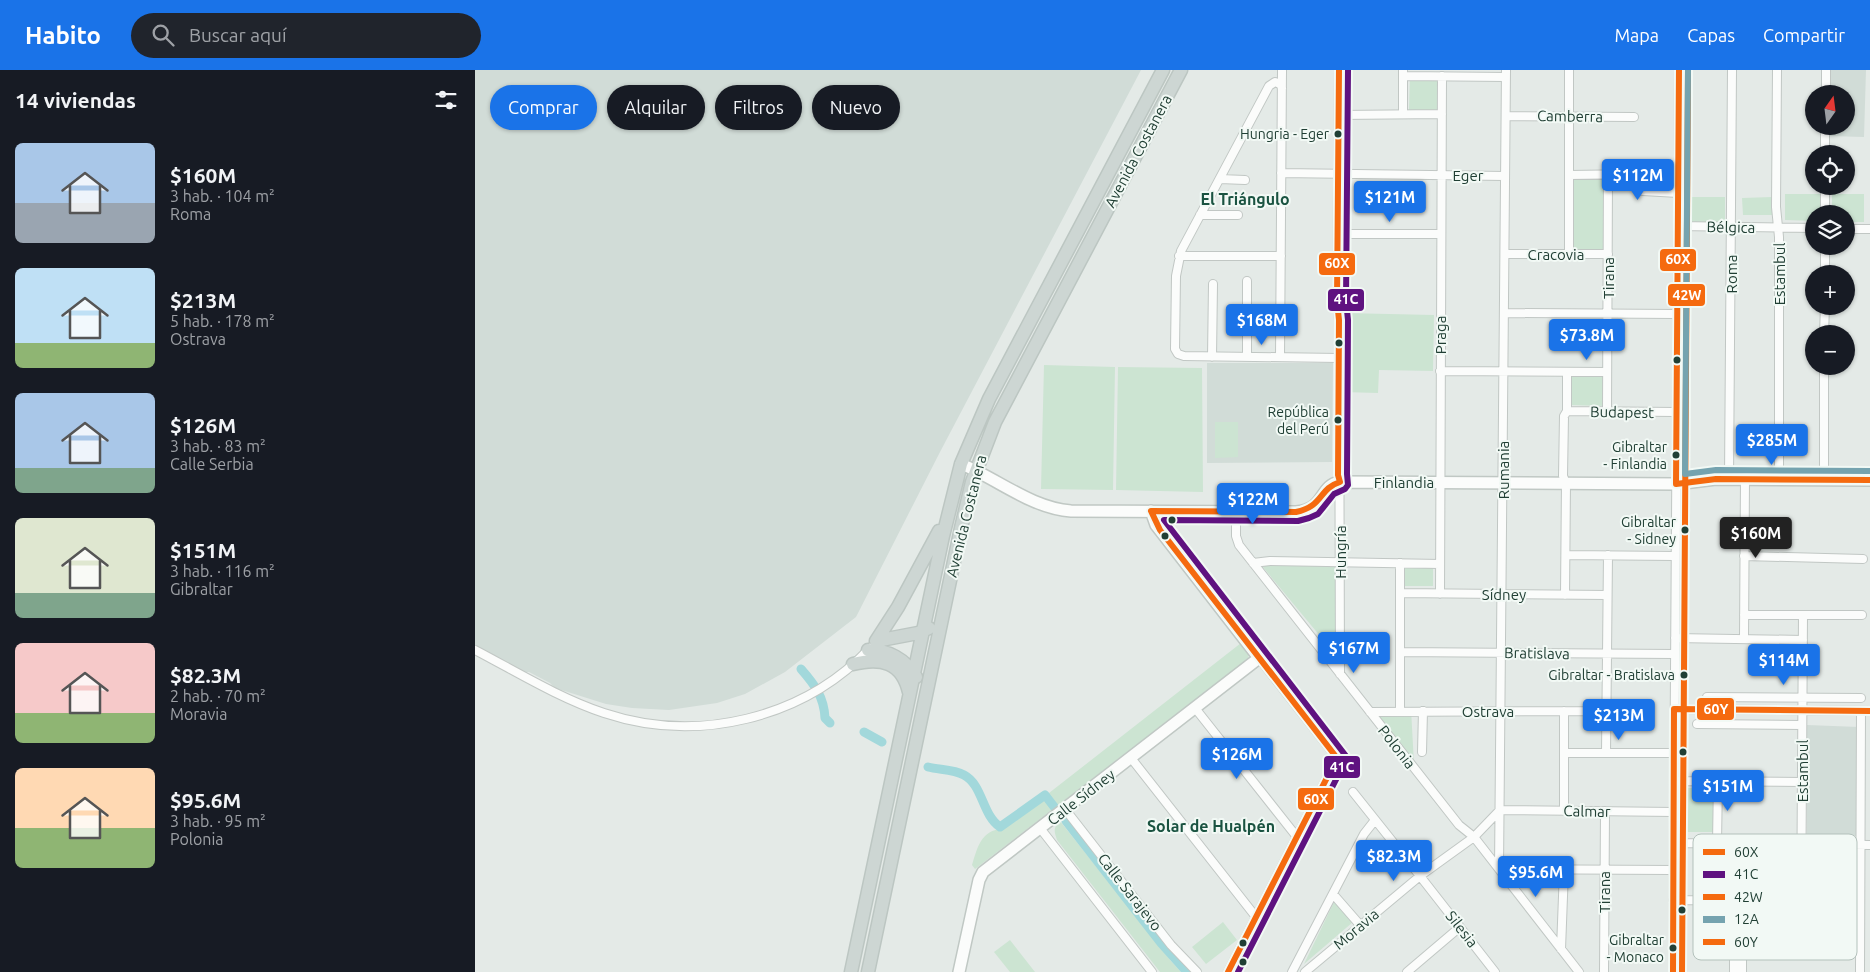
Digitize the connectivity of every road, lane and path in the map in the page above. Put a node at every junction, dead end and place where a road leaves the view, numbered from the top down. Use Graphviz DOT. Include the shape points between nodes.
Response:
graph roads {
  1 [pos="1163,70"];
  2 [pos="1181,70"];
  3 [pos="1282,70"];
  4 [pos="1339,70"];
  5 [pos="1569,70"];
  6 [pos="1679,70"];
  7 [pos="1732,70"];
  8 [pos="1777,70"];
  9 [pos="1826,70"];
  10 [pos="1403,73"];
  11 [pos="1506,74"];
  12 [pos="1442,76"];
  13 [pos="1825,85"];
  14 [pos="1282,88"];
  15 [pos="1403,114"];
  16 [pos="1442,114"];
  17 [pos="1339,115"];
  18 [pos="1506,116"];
  19 [pos="1569,116"];
  20 [pos="1634,117"];
  21 [pos="1281,173"];
  22 [pos="1338,174"];
  23 [pos="1442,175"];
  24 [pos="1569,175"];
  25 [pos="1608,175"];
  26 [pos="1505,176"];
  27 [pos="1220,179"];
  28 [pos="1245,180"];
  29 [pos="1678,193"];
  30 [pos="1239,215"];
  31 [pos="1200,216"];
  32 [pos="1678,226"];
  33 [pos="1731,227"];
  34 [pos="1778,228"];
  35 [pos="1805,228"];
  36 [pos="1855,228"];
  37 [pos="1870,229"];
  38 [pos="1338,234"];
  39 [pos="1441,234"];
  40 [pos="1505,254"];
  41 [pos="1569,254"];
  42 [pos="1608,254"];
  43 [pos="1179,256"];
  44 [pos="1281,256"];
  45 [pos="1247,281"];
  46 [pos="1213,284"];
  47 [pos="1504,312"];
  48 [pos="1608,313"];
  49 [pos="1677,314"];
  50 [pos="1212,357"];
  51 [pos="1247,357"];
  52 [pos="1280,357"];
  53 [pos="1339,358"];
  54 [pos="1440,371"];
  55 [pos="1504,371"];
  56 [pos="1567,372"];
  57 [pos="1607,372"];
  58 [pos="1824,375"];
  59 [pos="1567,411"];
  60 [pos="1607,412"];
  61 [pos="1676,412"];
  62 [pos="961,464"];
  63 [pos="976,470"];
  64 [pos="1729,479"];
  65 [pos="1745,479"];
  66 [pos="1779,479"];
  67 [pos="1824,479"];
  68 [pos="1870,480"];
  69 [pos="1340,482"];
  70 [pos="1439,483"];
  71 [pos="1503,483"];
  72 [pos="1566,483"];
  73 [pos="1676,484"];
  74 [pos="1151,511"];
  75 [pos="1236,512"];
  76 [pos="947,516"];
  77 [pos="1566,555"];
  78 [pos="1607,555"];
  79 [pos="1675,556"];
  80 [pos="1744,556"];
  81 [pos="1863,559"];
  82 [pos="1340,562"];
  83 [pos="1253,563"];
  84 [pos="1400,563"];
  85 [pos="1440,564"];
  86 [pos="1400,593"];
  87 [pos="1440,594"];
  88 [pos="1502,594"];
  89 [pos="1565,594"];
  90 [pos="1607,595"];
  91 [pos="898,607"];
  92 [pos="943,614"];
  93 [pos="1744,615"];
  94 [pos="1803,615"];
  95 [pos="1862,615"];
  96 [pos="916,633"];
  97 [pos="1675,638"];
  98 [pos="1744,639"];
  99 [pos="1803,640"];
  100 [pos="872,646"];
  101 [pos="475,650"];
  102 [pos="1400,652"];
  103 [pos="1502,653"];
  104 [pos="1607,654"];
  105 [pos="1675,654"];
  106 [pos="1259,658"];
  107 [pos="853,664"];
  108 [pos="914,673"];
  109 [pos="1340,674"];
  110 [pos="909,694"];
  111 [pos="1707,696"];
  112 [pos="1749,697"];
  113 [pos="1803,698"];
  114 [pos="1844,698"];
  115 [pos="1861,698"];
  116 [pos="924,700"];
  117 [pos="1195,708"];
  118 [pos="1675,709"];
  119 [pos="1748,710"];
  120 [pos="1802,710"];
  121 [pos="1399,711"];
  122 [pos="1501,711"];
  123 [pos="1564,711"];
  124 [pos="1606,711"];
  125 [pos="1844,711"];
  126 [pos="1861,711"];
  127 [pos="1870,711"];
  128 [pos="1371,712"];
  129 [pos="1423,712"];
  130 [pos="1697,724"];
  131 [pos="1748,725"];
  132 [pos="1802,725"];
  133 [pos="1422,752"];
  134 [pos="1564,752"];
  135 [pos="1606,752"];
  136 [pos="1674,752"];
  137 [pos="1131,758"];
  138 [pos="1674,781"];
  139 [pos="1718,781"];
  140 [pos="1802,782"];
  141 [pos="1353,792"];
  142 [pos="1065,809"];
  143 [pos="1500,810"];
  144 [pos="1564,811"];
  145 [pos="1605,811"];
  146 [pos="1674,812"];
  147 [pos="1375,820"];
  148 [pos="1041,828"];
  149 [pos="1717,834"];
  150 [pos="1801,834"];
  151 [pos="1297,838"];
  152 [pos="1474,838"];
  153 [pos="1674,843"];
  154 [pos="1693,843"];
  155 [pos="1860,844"];
  156 [pos="1870,845"];
  157 [pos="1499,869"];
  158 [pos="1564,870"];
  159 [pos="1605,870"];
  160 [pos="1673,870"];
  161 [pos="1420,876"];
  162 [pos="1333,894"];
  163 [pos="1673,900"];
  164 [pos="1693,900"];
  165 [pos="1256,917"];
  166 [pos="1360,925"];
  167 [pos="1460,927"];
  168 [pos="1860,927"];
  169 [pos="1561,949"];
  170 [pos="851,972"];
  171 [pos="868,972"];
  172 [pos="959,972"];
  173 [pos="1151,972"];
  174 [pos="1197,972"];
  175 [pos="1228,972"];
  176 [pos="1292,972"];
  177 [pos="1305,972"];
  178 [pos="1407,972"];
  179 [pos="1495,972"];
  180 [pos="1579,972"];
  181 [pos="1604,972"];
  182 [pos="1673,972"];
  183 [pos="1860,972"];
  1 -- 62 [label="main road, Avenida Costanera" via="989,399"];
  2 -- 63 [label="main road, Avenida Costanera" via="1006,401"];
  3 -- 14 [label="street"];
  4 -- 17 [label="street, Hungría"];
  5 -- 19 [label="street"];
  6 -- 29 [label="street"];
  7 -- 33 [label="street, Roma"];
  8 -- 34 [label="street, Estambul"];
  9 -- 13 [label="street"];
  10 -- 12 [label="street"];
  10 -- 15 [label="street"];
  11 -- 12 [label="street"];
  11 -- 18 [label="street, Rumania"];
  12 -- 16 [label="street, Praga"];
  14 -- 21 [label="street"];
  14 -- 27 [label="street" via="1275,82 1269,86"];
  15 -- 16 [label="street"];
  15 -- 17 [label="street"];
  16 -- 23 [label="street, Praga"];
  17 -- 22 [label="street, Hungría"];
  18 -- 19 [label="street, Camberra"];
  18 -- 26 [label="street, Rumania"];
  19 -- 20 [label="street, Camberra"];
  19 -- 24 [label="street"];
  21 -- 22 [label="street, Eger"];
  21 -- 44 [label="street"];
  22 -- 23 [label="street, Eger"];
  22 -- 38 [label="street, Hungría"];
  23 -- 26 [label="street, Eger"];
  23 -- 39 [label="street, Praga"];
  24 -- 25 [label="street"];
  24 -- 41 [label="street"];
  25 -- 29 [label="street" via="1638,174 1643,191"];
  25 -- 42 [label="street, Tirana"];
  26 -- 40 [label="street, Rumania"];
  27 -- 28 [label="street"];
  27 -- 31 [label="street"];
  29 -- 32 [label="street"];
  30 -- 31 [label="street"];
  31 -- 43 [label="street"];
  32 -- 33 [label="street, Bélgica"];
  32 -- 49 [label="street"];
  33 -- 34 [label="street, Bélgica"];
  33 -- 64 [label="street, Roma"];
  34 -- 35 [label="street, Bélgica"];
  34 -- 66 [label="street, Estambul"];
  36 -- 37 [label="street"];
  38 -- 39 [label="street"];
  38 -- 53 [label="street, Hungría"];
  39 -- 54 [label="street, Praga"];
  40 -- 41 [label="street, Cracovia"];
  40 -- 47 [label="street, Rumania"];
  41 -- 42 [label="street, Cracovia"];
  42 -- 48 [label="street, Tirana"];
  43 -- 44 [label="street"];
  43 -- 50 [label="street" via="1175,347 1178,354 1184,356"];
  44 -- 52 [label="street"];
  45 -- 51 [label="street"];
  46 -- 50 [label="street"];
  47 -- 48 [label="street"];
  47 -- 55 [label="street, Rumania"];
  48 -- 49 [label="street"];
  48 -- 57 [label="street, Tirana"];
  49 -- 61 [label="street"];
  50 -- 51 [label="street"];
  51 -- 52 [label="street"];
  52 -- 53 [label="street"];
  53 -- 69 [label="street, Hungría"];
  54 -- 55 [label="street"];
  54 -- 70 [label="street, Praga"];
  55 -- 56 [label="street"];
  55 -- 71 [label="street, Rumania"];
  56 -- 57 [label="street"];
  56 -- 59 [label="street"];
  57 -- 60 [label="street, Tirana"];
  58 -- 67 [label="street"];
  59 -- 60 [label="street, Budapest"];
  59 -- 72 [label="street" via="1564,416 1563,476"];
  60 -- 61 [label="street, Budapest"];
  61 -- 73 [label="street"];
  62 -- 63 [label="street"];
  62 -- 76 [label="main road, Avenida Costanera"];
  63 -- 74 [label="street" via="1039,504 1056,509"];
  63 -- 92 [label="main road, Avenida Costanera"];
  64 -- 65 [label="street, Finlandia"];
  64 -- 73 [label="street, Finlandia"];
  65 -- 66 [label="street, Finlandia"];
  65 -- 80 [label="street"];
  66 -- 67 [label="street, Finlandia"];
  67 -- 68 [label="street, Finlandia"];
  69 -- 70 [label="street, Finlandia"];
  69 -- 75 [label="street" via="1329,487 1318,503 1307,511"];
  69 -- 82 [label="street, Hungría"];
  70 -- 71 [label="street, Finlandia"];
  70 -- 85 [label="street, Praga"];
  71 -- 72 [label="street, Finlandia"];
  71 -- 88 [label="street, Rumania"];
  72 -- 73 [label="street, Finlandia"];
  72 -- 77 [label="street"];
  73 -- 79 [label="street"];
  74 -- 75 [label="street"];
  74 -- 106 [label="street" via="1156,526"];
  75 -- 83 [label="street, Polonia" via="1236,540"];
  76 -- 91 [label="main road"];
  76 -- 96 [label="main road, Avenida Costanera"];
  77 -- 78 [label="street"];
  77 -- 89 [label="street"];
  78 -- 79 [label="street"];
  78 -- 90 [label="street"];
  79 -- 97 [label="street"];
  80 -- 81 [label="street"];
  80 -- 93 [label="street"];
  82 -- 83 [label="street"];
  82 -- 84 [label="street"];
  82 -- 109 [label="street, Hungría"];
  83 -- 109 [label="street, Polonia"];
  84 -- 85 [label="street"];
  84 -- 86 [label="street"];
  85 -- 87 [label="street, Praga"];
  86 -- 87 [label="street, Sídney"];
  86 -- 102 [label="street"];
  87 -- 88 [label="street, Sídney"];
  88 -- 89 [label="street, Sídney"];
  88 -- 103 [label="street, Rumania"];
  89 -- 90 [label="street, Sídney"];
  90 -- 104 [label="street"];
  91 -- 96 [label="main road" via="898,622 904,630"];
  91 -- 100 [label="main road"];
  92 -- 96 [label="main road" via="933,625"];
  92 -- 116 [label="main road, Avenida Costanera"];
  93 -- 94 [label="street"];
  93 -- 98 [label="street"];
  94 -- 95 [label="street"];
  94 -- 99 [label="street, Estambul"];
  96 -- 100 [label="main road"];
  96 -- 108 [label="main road, Avenida Costanera"];
  97 -- 98 [label="street"];
  97 -- 105 [label="street"];
  98 -- 99 [label="street"];
  99 -- 113 [label="street, Estambul"];
  100 -- 107 [label="street"];
  100 -- 108 [label="main road" via="895,656"];
  101 -- 107 [label="street" via="593,709 632,720 677,726 728,722 777,710 820,689"];
  102 -- 103 [label="street, Bratislava"];
  102 -- 121 [label="street"];
  103 -- 104 [label="street, Bratislava"];
  103 -- 122 [label="street, Rumania"];
  104 -- 105 [label="street, Bratislava"];
  104 -- 124 [label="street"];
  105 -- 118 [label="street"];
  106 -- 117 [label="street, Calle Sídney"];
  106 -- 151 [label="street" via="1337,758"];
  107 -- 110 [label="main road" via="877,661 892,665 903,676"];
  108 -- 110 [label="main road, Avenida Costanera"];
  108 -- 116 [label="main road"];
  109 -- 128 [label="street, Polonia"];
  110 -- 170 [label="main road, Avenida Costanera"];
  111 -- 112 [label="street"];
  112 -- 113 [label="street"];
  112 -- 119 [label="street"];
  113 -- 114 [label="street"];
  113 -- 120 [label="street, Estambul"];
  114 -- 115 [label="street"];
  114 -- 125 [label="street"];
  116 -- 171 [label="main road, Avenida Costanera"];
  117 -- 137 [label="street, Calle Sídney"];
  117 -- 151 [label="street"];
  118 -- 119 [label="street"];
  118 -- 136 [label="street"];
  119 -- 120 [label="street"];
  119 -- 131 [label="street"];
  120 -- 125 [label="street"];
  120 -- 132 [label="street, Estambul"];
  121 -- 128 [label="street, Ostrava"];
  121 -- 129 [label="street, Ostrava"];
  122 -- 123 [label="street, Ostrava"];
  122 -- 129 [label="street, Ostrava"];
  122 -- 143 [label="street, Rumania"];
  123 -- 124 [label="street, Ostrava"];
  123 -- 134 [label="street"];
  124 -- 135 [label="street"];
  125 -- 126 [label="street"];
  126 -- 127 [label="street"];
  126 -- 155 [label="street"];
  128 -- 152 [label="street, Polonia" via="1459,825"];
  129 -- 133 [label="street"];
  130 -- 131 [label="street"];
  131 -- 132 [label="street"];
  132 -- 140 [label="street, Estambul"];
  134 -- 135 [label="street"];
  134 -- 144 [label="street"];
  135 -- 136 [label="street"];
  136 -- 138 [label="street"];
  137 -- 142 [label="street, Calle Sídney"];
  137 -- 165 [label="street"];
  138 -- 139 [label="street"];
  138 -- 146 [label="street"];
  139 -- 140 [label="street"];
  139 -- 149 [label="street"];
  140 -- 150 [label="street, Estambul"];
  141 -- 147 [label="street, Silesia"];
  142 -- 148 [label="street, Calle Sídney"];
  142 -- 174 [label="street, Calle Sarajevo" via="1175,950"];
  143 -- 144 [label="street, Calmar"];
  143 -- 152 [label="street, Moravia"];
  143 -- 157 [label="street, Rumania"];
  144 -- 145 [label="street, Calmar"];
  145 -- 146 [label="street, Calmar"];
  145 -- 159 [label="street, Tirana"];
  146 -- 153 [label="street"];
  147 -- 161 [label="street, Silesia"];
  147 -- 162 [label="street" via="1364,834"];
  148 -- 172 [label="street, Calle Sídney" via="980,877"];
  148 -- 173 [label="street, Calle Sarajevo"];
  151 -- 165 [label="street"];
  152 -- 157 [label="street, Polonia"];
  152 -- 161 [label="street, Moravia"];
  153 -- 154 [label="street"];
  153 -- 160 [label="street"];
  155 -- 156 [label="street"];
  155 -- 168 [label="street"];
  157 -- 158 [label="street"];
  157 -- 169 [label="street, Polonia"];
  158 -- 159 [label="street"];
  158 -- 169 [label="street"];
  159 -- 160 [label="street"];
  159 -- 181 [label="street, Tirana"];
  160 -- 163 [label="street"];
  161 -- 166 [label="street, Moravia"];
  161 -- 167 [label="street, Silesia"];
  162 -- 166 [label="street"];
  162 -- 176 [label="street"];
  163 -- 164 [label="street"];
  163 -- 182 [label="street"];
  165 -- 175 [label="street"];
  166 -- 177 [label="street, Moravia"];
  167 -- 178 [label="street"];
  167 -- 179 [label="street, Silesia"];
  168 -- 183 [label="street"];
  169 -- 180 [label="street, Polonia"];
}
